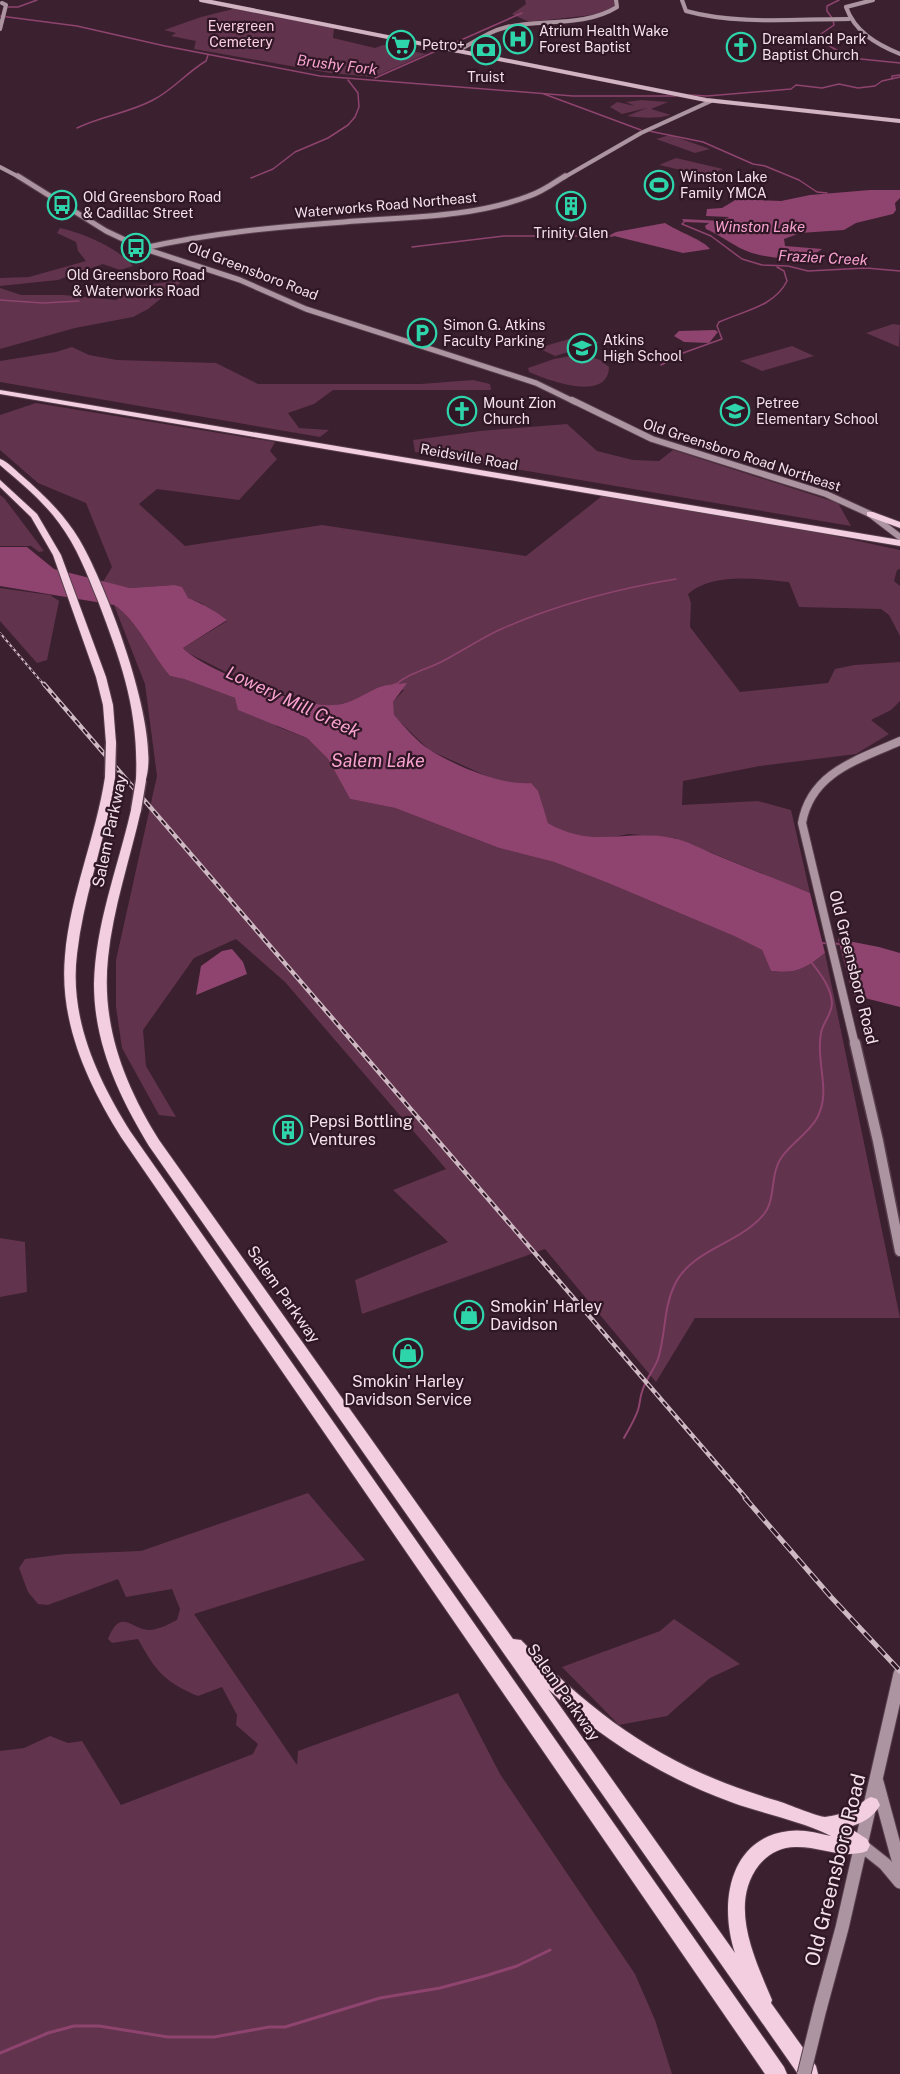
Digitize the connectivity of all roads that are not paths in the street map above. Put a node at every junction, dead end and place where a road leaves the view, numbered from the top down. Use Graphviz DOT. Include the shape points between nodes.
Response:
graph roads {
  1 [pos="9,0"];
  2 [pos="201,0"];
  3 [pos="616,0"];
  4 [pos="682,0"];
  5 [pos="873,0"];
  6 [pos="1,3"];
  7 [pos="849,20"];
  8 [pos="0,29"];
  9 [pos="457,51"];
  10 [pos="900,54"];
  11 [pos="711,101"];
  12 [pos="900,121"];
  13 [pos="0,167"];
  14 [pos="142,248"];
  15 [pos="473,362"];
  16 [pos="0,387"];
  17 [pos="0,392"];
  18 [pos="37,396"];
  19 [pos="0,461"];
  20 [pos="0,482"];
  21 [pos="870,514"];
  22 [pos="900,526"];
  23 [pos="888,527"];
  24 [pos="871,532"];
  25 [pos="900,537"];
  26 [pos="900,543"];
  27 [pos="900,741"];
  28 [pos="900,1251"];
  29 [pos="483,1611"];
  30 [pos="900,1674"];
  31 [pos="877,1780"];
  32 [pos="871,1805"];
  33 [pos="820,1824"];
  34 [pos="861,1845"];
  35 [pos="900,1867"];
  36 [pos="900,1882"];
  37 [pos="772,2021"];
  38 [pos="777,2074"];
  39 [pos="804,2074"];
  40 [pos="810,2074"];
  1 -- 6 [label="street"];
  2 -- 9 [label="main road"];
  3 -- 9 [label="street" via="617,7 604,14 492,31"];
  4 -- 7 [label="street" via="689,13"];
  5 -- 7 [label="street" via="846,7"];
  6 -- 8 [label="street"];
  7 -- 10 [label="street" via="879,44"];
  9 -- 11 [label="main road"];
  11 -- 12 [label="main road"];
  11 -- 14 [label="street, Waterworks Road Northeast" via="650,128 531,196 492,207 230,231"];
  13 -- 14 [label="street, Old Greensboro Road" via="106,231"];
  14 -- 15 [label="street, Old Greensboro Road" via="240,280 306,309"];
  15 -- 21 [label="street, Old Greensboro Road Northeast" via="547,388 652,439 814,490"];
  16 -- 18 [label="highway"];
  17 -- 18 [label="highway"];
  18 -- 24 [label="highway, Reidsville Road"];
  18 -- 26 [label="highway, Reidsville Road"];
  19 -- 29 [label="highway, Salem Parkway, bridge" via="42,498 78,543 125,658 138,702 141,780 101,972 104,1033 118,1080 153,1143"];
  20 -- 38 [label="highway, Salem Parkway, bridge" via="34,516 49,539 105,692 110,777 105,813 74,928 69,974 78,1038 97,1086 139,1154"];
  21 -- 22 [label="highway"];
  21 -- 23 [label="street, Old Greensboro Road Northeast"];
  22 -- 23 [label="highway"];
  23 -- 24 [label="highway"];
  23 -- 25 [label="street, Old Greensboro Road Northeast"];
  24 -- 25 [label="highway, Reidsville Road"];
  27 -- 28 [label="street, Old Greensboro Road" via="832,775 814,791 804,810 803,831"];
  29 -- 33 [label="highway" via="562,1694 630,1745 711,1786"];
  29 -- 37 [label="highway, Salem Parkway"];
  30 -- 31 [label="street, Old Greensboro Road"];
  31 -- 32 [label="street, Old Greensboro Road"];
  31 -- 35 [label="street"];
  32 -- 33 [label="highway" via="856,1817"];
  32 -- 34 [label="street, Old Greensboro Road"];
  33 -- 34 [label="highway" via="845,1832"];
  34 -- 36 [label="street"];
  34 -- 37 [label="highway" via="787,1839 762,1850 744,1870 737,1897 738,1929"];
  34 -- 39 [label="street, Old Greensboro Road, bridge"];
  37 -- 40 [label="highway, Salem Parkway"];
}
